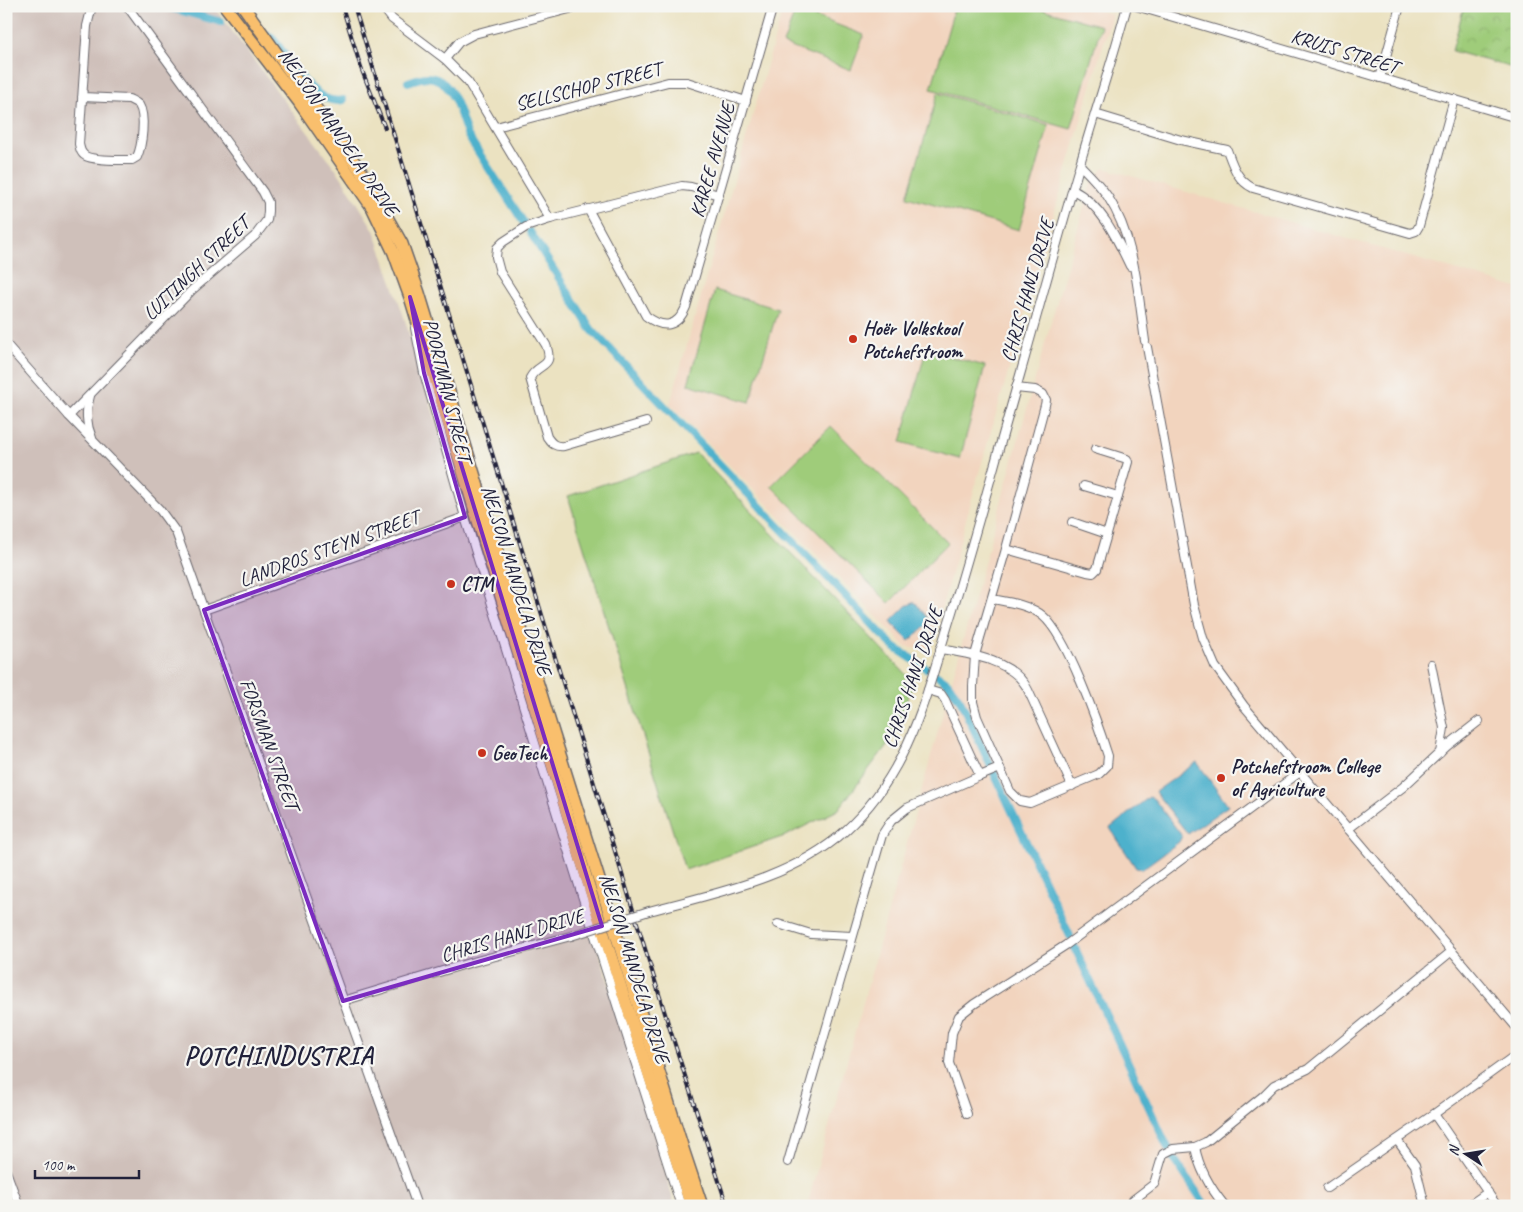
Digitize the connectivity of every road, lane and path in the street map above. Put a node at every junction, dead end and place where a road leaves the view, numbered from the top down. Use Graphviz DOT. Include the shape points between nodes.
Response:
graph roads {
  1 [pos="92,6"];
  2 [pos="127,6"];
  3 [pos="225,6"];
  4 [pos="243,6"];
  5 [pos="382,6"];
  6 [pos="581,6"];
  7 [pos="773,6"];
  8 [pos="1127,6"];
  9 [pos="1136,6"];
  10 [pos="1400,6"];
  11 [pos="445,59"];
  12 [pos="1380,78"];
  13 [pos="82,97"];
  14 [pos="1454,99"];
  15 [pos="746,101"];
  16 [pos="1095,114"];
  17 [pos="1517,118"];
  18 [pos="496,127"];
  19 [pos="1080,165"];
  20 [pos="1073,190"];
  21 [pos="719,195"];
  22 [pos="588,209"];
  23 [pos="550,219"];
  24 [pos="1136,277"];
  25 [pos="410,297"];
  26 [pos="6,344"];
  27 [pos="1016,388"];
  28 [pos="92,392"];
  29 [pos="69,416"];
  30 [pos="646,422"];
  31 [pos="94,442"];
  32 [pos="1095,449"];
  33 [pos="1084,486"];
  34 [pos="1118,496"];
  35 [pos="465,517"];
  36 [pos="1072,522"];
  37 [pos="1107,534"];
  38 [pos="1006,550"];
  39 [pos="992,599"];
  40 [pos="204,610"];
  41 [pos="940,649"];
  42 [pos="976,656"];
  43 [pos="1431,664"];
  44 [pos="928,690"];
  45 [pos="1479,721"];
  46 [pos="1440,752"];
  47 [pos="995,770"];
  48 [pos="1300,772"];
  49 [pos="980,776"];
  50 [pos="1072,786"];
  51 [pos="1348,829"];
  52 [pos="778,924"];
  53 [pos="852,936"];
  54 [pos="1452,952"];
  55 [pos="343,1001"];
  56 [pos="1517,1028"];
  57 [pos="1517,1054"];
  58 [pos="967,1114"];
  59 [pos="1434,1114"];
  60 [pos="1397,1140"];
  61 [pos="1195,1147"];
  62 [pos="788,1162"];
  63 [pos="6,1171"];
  64 [pos="1327,1188"];
  65 [pos="1488,1192"];
  66 [pos="1133,1200"];
  67 [pos="1424,1202"];
  68 [pos="20,1206"];
  69 [pos="417,1206"];
  70 [pos="681,1206"];
  71 [pos="691,1206"];
  72 [pos="702,1206"];
  73 [pos="1225,1206"];
  74 [pos="1418,1206"];
  75 [pos="1468,1206"];
  76 [pos="1497,1206"];
  1 -- 13 [label="street" via="87,26"];
  2 -- 28 [label="street, LUITINGH STREET" via="263,192 268,211 267,220 255,236 192,290"];
  3 -- 25 [label="highway, NELSON MANDELA DRIVE" via="299,102 372,207 391,244"];
  4 -- 72 [label="highway, NELSON MANDELA DRIVE" via="362,173 402,244"];
  5 -- 11 [label="street" via="392,19"];
  6 -- 11 [label="street" via="474,34 459,42"];
  7 -- 15 [label="street, KAREE AVENUE"];
  8 -- 16 [label="street, CHRIS HANI DRIVE"];
  9 -- 12 [label="street, KRUIS STREET"];
  10 -- 12 [label="street"];
  11 -- 18 [label="street" via="468,82"];
  12 -- 14 [label="street, KRUIS STREET"];
  13 -- 13 [label="street" via="79,144 84,156 125,160 137,157 142,141 143,116 136,102"];
  14 -- 16 [label="street" via="1419,226 1410,233 1253,188 1238,176 1227,150"];
  14 -- 17 [label="street, KRUIS STREET"];
  15 -- 18 [label="street, SELLSCHOP STREET" via="687,82 668,82"];
  15 -- 21 [label="street, KAREE AVENUE"];
  16 -- 19 [label="street, CHRIS HANI DRIVE"];
  18 -- 23 [label="street"];
  19 -- 20 [label="street, CHRIS HANI DRIVE"];
  19 -- 24 [label="street" via="1108,197 1121,221"];
  20 -- 24 [label="street" via="1083,195 1100,214"];
  20 -- 27 [label="street, CHRIS HANI DRIVE"];
  21 -- 22 [label="street" via="682,186"];
  21 -- 22 [label="street, KAREE AVENUE" via="686,307 682,316 670,325 646,316"];
  22 -- 23 [label="street"];
  23 -- 30 [label="street" via="526,227 502,242 496,257 500,272 548,352 547,364 530,378 547,437 557,447 564,446"];
  24 -- 48 [label="street" via="1187,575 1206,646 1225,682"];
  25 -- 35 [label="street, POORTMAN STREET" via="418,347"];
  25 -- 71 [label="highway, NELSON MANDELA DRIVE" via="595,906"];
  26 -- 29 [label="street, FORSMAN STREET"];
  27 -- 38 [label="street" via="1040,392 1046,400"];
  27 -- 41 [label="street, CHRIS HANI DRIVE"];
  28 -- 29 [label="street, LUITINGH STREET"];
  28 -- 31 [label="street" via="86,416"];
  29 -- 31 [label="street, FORSMAN STREET"];
  31 -- 40 [label="street, FORSMAN STREET" via="169,520 182,546"];
  32 -- 34 [label="street" via="1127,459"];
  33 -- 34 [label="street"];
  34 -- 37 [label="street"];
  35 -- 40 [label="street, LANDROS STEYN STREET"];
  35 -- 70 [label="street, POORTMAN STREET"];
  36 -- 37 [label="street"];
  37 -- 38 [label="street" via="1094,573"];
  38 -- 39 [label="street"];
  39 -- 42 [label="street"];
  39 -- 50 [label="street" via="1025,607 1044,616 1064,646 1078,678 1108,762 1099,774"];
  40 -- 55 [label="street, FORSMAN STREET"];
  41 -- 42 [label="street"];
  41 -- 44 [label="street, CHRIS HANI DRIVE"];
  42 -- 47 [label="street" via="974,708"];
  42 -- 50 [label="street" via="1016,673 1024,682"];
  43 -- 46 [label="street" via="1444,728"];
  44 -- 49 [label="street" via="944,697"];
  44 -- 55 [label="street, CHRIS HANI DRIVE, bridge" via="907,748 876,797 845,831 799,862 706,896"];
  45 -- 46 [label="street"];
  46 -- 51 [label="street" via="1403,787"];
  47 -- 49 [label="street"];
  47 -- 50 [label="street" via="1015,798 1024,803"];
  48 -- 51 [label="street"];
  48 -- 58 [label="street" via="1074,939 959,1016 952,1033 949,1063"];
  49 -- 53 [label="street" via="907,808 891,821 877,846"];
  51 -- 54 [label="street"];
  52 -- 53 [label="street" via="811,934"];
  53 -- 62 [label="street"];
  54 -- 56 [label="street"];
  54 -- 61 [label="street" via="1308,1069 1274,1085 1206,1142"];
  55 -- 69 [label="street, FORSMAN STREET"];
  57 -- 59 [label="street"];
  59 -- 60 [label="street"];
  59 -- 65 [label="street"];
  60 -- 64 [label="street"];
  60 -- 67 [label="street" via="1415,1165"];
  61 -- 66 [label="street" via="1163,1154 1154,1184"];
  61 -- 73 [label="street" via="1202,1170"];
  63 -- 68 [label="street"];
  65 -- 75 [label="street"];
  65 -- 76 [label="street"];
  67 -- 74 [label="street"];
}
